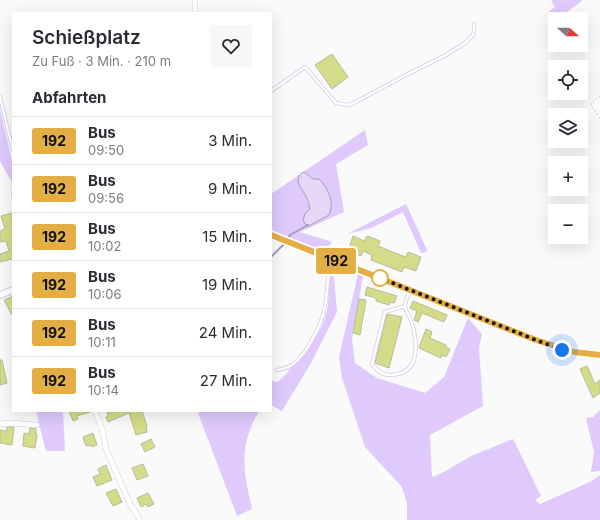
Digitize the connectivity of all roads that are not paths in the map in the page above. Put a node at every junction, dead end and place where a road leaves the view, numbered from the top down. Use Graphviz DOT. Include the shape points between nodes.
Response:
graph roads {
  1 [pos="195,0"];
  2 [pos="195,12"];
  3 [pos="474,24"];
  4 [pos="272,90"];
  5 [pos="0,97"];
  6 [pos="12,147"];
  7 [pos="272,235"];
  8 [pos="332,259"];
  9 [pos="12,290"];
  10 [pos="410,290"];
  11 [pos="0,296"];
  12 [pos="405,306"];
  13 [pos="600,355"];
  14 [pos="277,370"];
  15 [pos="95,412"];
  16 [pos="0,424"];
  17 [pos="37,425"];
  18 [pos="140,520"];
  1 -- 2 [label="street"];
  3 -- 4 [label="lane" via="473,35 465,43 352,104 336,103 305,67"];
  5 -- 6 [label="lane"];
  7 -- 8 [label="street"];
  8 -- 10 [label="street"];
  8 -- 14 [label="lane" via="319,327 292,365"];
  9 -- 11 [label="street"];
  10 -- 12 [label="lane"];
  10 -- 13 [label="street" via="549,345 574,352"];
  12 -- 12 [label="lane" via="415,336 414,358 408,369 398,375 377,371 372,364 385,312"];
  15 -- 18 [label="street" via="106,449 129,502"];
  16 -- 17 [label="street"];
}
